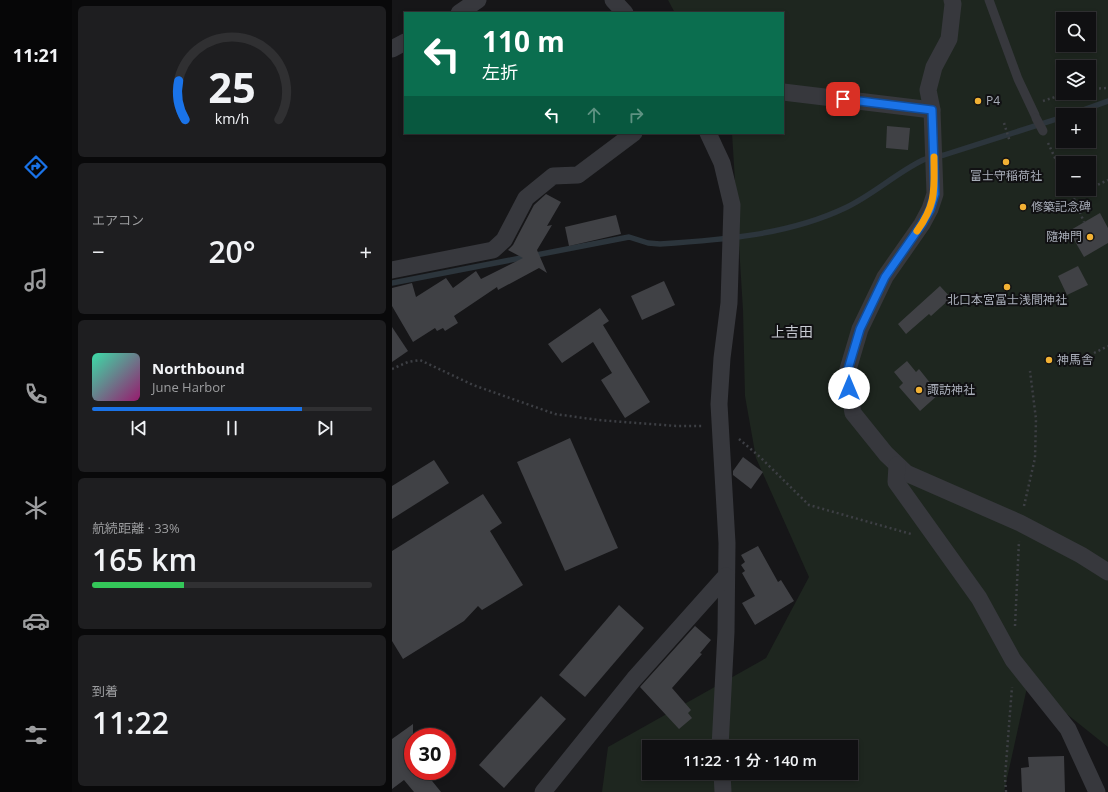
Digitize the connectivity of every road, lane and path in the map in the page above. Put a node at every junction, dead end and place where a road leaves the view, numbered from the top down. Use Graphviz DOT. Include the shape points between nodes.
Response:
graph roads {
  1 [pos="478,0"];
  2 [pos="613,0"];
  3 [pos="952,0"];
  4 [pos="989,0"];
  5 [pos="460,12"];
  6 [pos="624,12"];
  7 [pos="404,43"];
  8 [pos="392,49"];
  9 [pos="1108,88"];
  10 [pos="1096,89"];
  11 [pos="784,92"];
  12 [pos="1056,100"];
  13 [pos="932,110"];
  14 [pos="1034,113"];
  15 [pos="1004,124"];
  16 [pos="1043,132"];
  17 [pos="633,134"];
  18 [pos="708,134"];
  19 [pos="1010,142"];
  20 [pos="1056,160"];
  21 [pos="1108,180"];
  22 [pos="1096,186"];
  23 [pos="1073,196"];
  24 [pos="1084,222"];
  25 [pos="392,270"];
  26 [pos="1108,346"];
  27 [pos="1094,354"];
  28 [pos="392,369"];
  29 [pos="1030,372"];
  30 [pos="722,425"];
  31 [pos="897,465"];
  32 [pos="1020,523"];
  33 [pos="935,536"];
  34 [pos="1108,572"];
  35 [pos="726,576"];
  36 [pos="1015,630"];
  37 [pos="1013,660"];
  38 [pos="720,740"];
  39 [pos="723,780"];
  40 [pos="543,792"];
  41 [pos="724,792"];
  42 [pos="1006,792"];
  43 [pos="1098,792"];
  1 -- 5 [label="street"];
  2 -- 6 [label="street"];
  3 -- 13 [label="street" via="949,39 934,67 928,90"];
  4 -- 14 [label="lane" via="1018,79"];
  7 -- 8 [label="street"];
  9 -- 10 [label="path"];
  11 -- 13 [label="street"];
  12 -- 14 [label="path"];
  13 -- 31 [label="street" via="935,194 930,210 885,277 860,329 846,376 853,413"];
  14 -- 16 [label="lane"];
  15 -- 19 [label="path"];
  16 -- 20 [label="path"];
  17 -- 25 [label="street" via="578,175 553,176 526,198 504,240 493,250"];
  18 -- 30 [label="street" via="722,163 732,205 729,303 719,404"];
  21 -- 22 [label="path"];
  23 -- 24 [label="path"];
  26 -- 27 [label="path"];
  28 -- 30 [label="path" via="420,360 473,385 555,414 676,426"];
  29 -- 32 [label="path" via="1036,419 1035,458"];
  30 -- 33 [label="path" via="760,457 809,505 908,533"];
  30 -- 35 [label="street"];
  31 -- 32 [label="street" via="906,473"];
  31 -- 33 [label="street" via="896,482"];
  32 -- 34 [label="street"];
  32 -- 36 [label="path"];
  33 -- 37 [label="street" via="979,598"];
  35 -- 38 [label="street"];
  35 -- 40 [label="street" via="634,679"];
  37 -- 42 [label="path"];
  37 -- 43 [label="street" via="1068,729"];
  39 -- 41 [label="street"];
}
